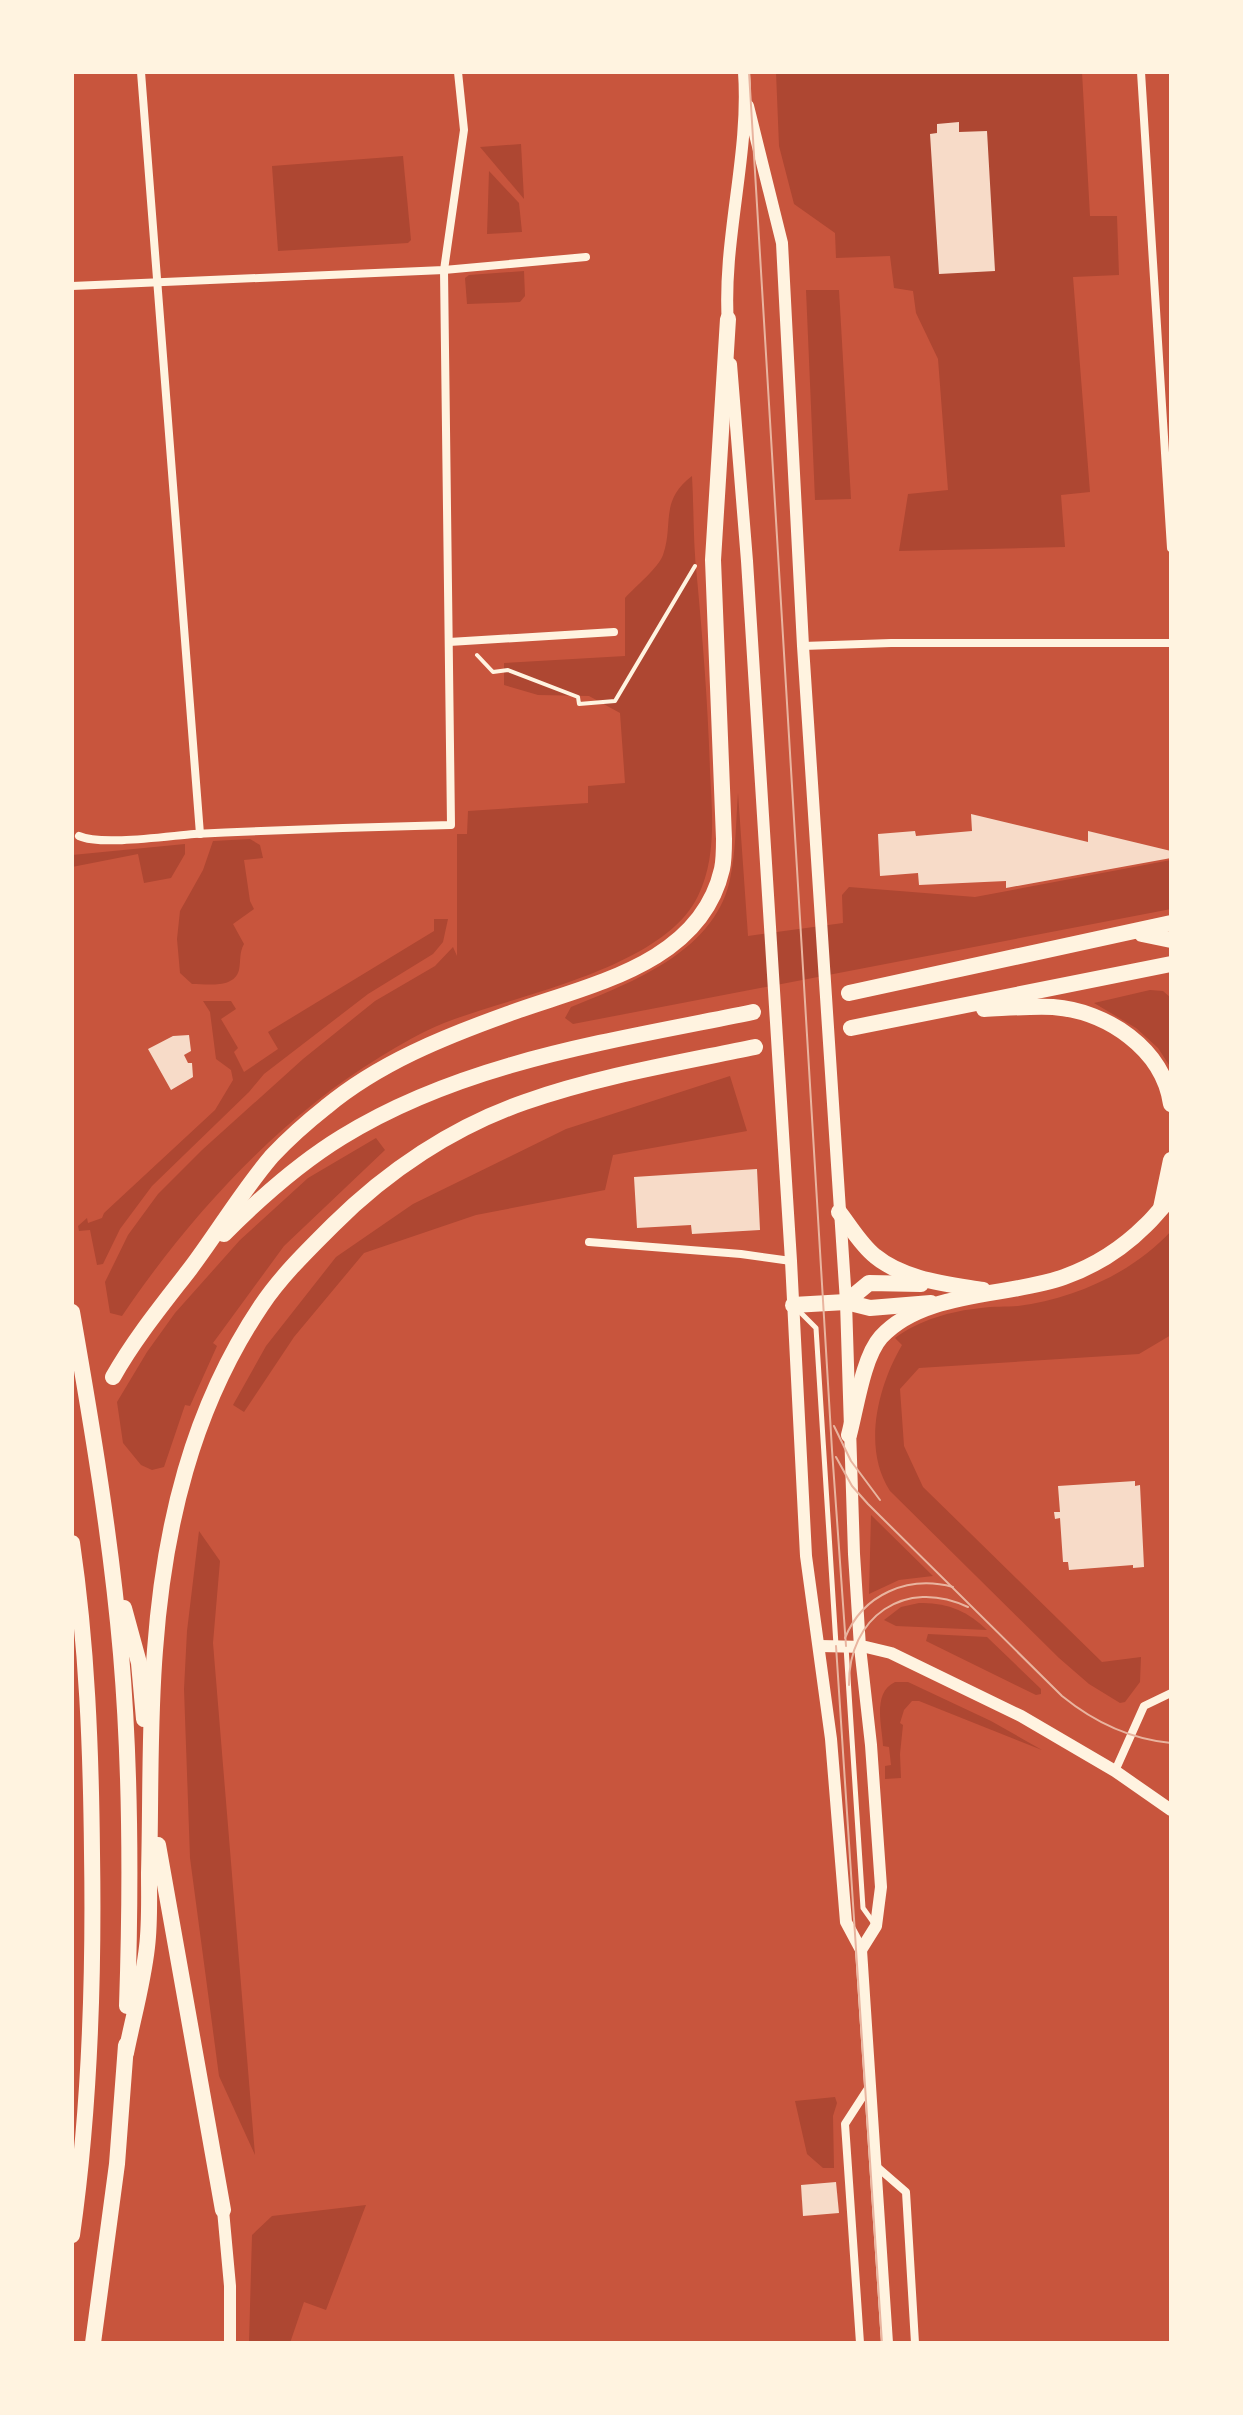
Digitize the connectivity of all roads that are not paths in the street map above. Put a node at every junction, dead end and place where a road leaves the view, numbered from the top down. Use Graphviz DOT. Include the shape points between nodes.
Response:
graph roads {
  1 [pos="141,72"];
  2 [pos="458,72"];
  3 [pos="744,72"];
  4 [pos="1141,72"];
  5 [pos="746,99"];
  6 [pos="586,257"];
  7 [pos="444,270"];
  8 [pos="157,282"];
  9 [pos="72,286"];
  10 [pos="728,319"];
  11 [pos="1171,548"];
  12 [pos="614,632"];
  13 [pos="449,642"];
  14 [pos="1171,643"];
  15 [pos="803,646"];
  16 [pos="200,834"];
  17 [pos="79,836"];
  18 [pos="1171,923"];
  19 [pos="1125,933"];
  20 [pos="1171,940"];
  21 [pos="1171,964"];
  22 [pos="849,993"];
  23 [pos="930,1011"];
  24 [pos="753,1012"];
  25 [pos="851,1028"];
  26 [pos="755,1047"];
  27 [pos="1171,1104"];
  28 [pos="1170,1168"];
  29 [pos="1166,1203"];
  30 [pos="839,1212"];
  31 [pos="589,1242"];
  32 [pos="791,1261"];
  33 [pos="190,1269"];
  34 [pos="946,1283"];
  35 [pos="989,1291"];
  36 [pos="953,1301"];
  37 [pos="846,1302"];
  38 [pos="793,1305"];
  39 [pos="72,1312"];
  40 [pos="113,1377"];
  41 [pos="849,1435"];
  42 [pos="72,1543"];
  43 [pos="110,1553"];
  44 [pos="820,1646"];
  45 [pos="841,1646"];
  46 [pos="860,1647"];
  47 [pos="1171,1693"];
  48 [pos="1115,1771"];
  49 [pos="151,1800"];
  50 [pos="1171,1810"];
  51 [pos="876,1926"];
  52 [pos="861,1950"];
  53 [pos="126,2053"];
  54 [pos="871,2084"];
  55 [pos="876,2166"];
  56 [pos="223,2210"];
  57 [pos="72,2235"];
  58 [pos="93,2343"];
  59 [pos="230,2343"];
  60 [pos="860,2343"];
  61 [pos="887,2343"];
  62 [pos="915,2343"];
  1 -- 8 [label="street"];
  2 -- 7 [label="street" via="464,130"];
  3 -- 5 [label="street"];
  4 -- 11 [label="street"];
  5 -- 10 [label="street" via="728,251"];
  5 -- 15 [label="street" via="782,243"];
  6 -- 7 [label="street"];
  7 -- 8 [label="street"];
  7 -- 13 [label="street"];
  8 -- 9 [label="street"];
  8 -- 16 [label="street"];
  10 -- 32 [label="street"];
  10 -- 33 [label="highway" via="713,560 724,839 723,868 712,899 693,927 645,963 421,1048 327,1106 273,1156"];
  12 -- 13 [label="street"];
  13 -- 16 [label="street" via="451,825"];
  14 -- 15 [label="street"];
  15 -- 30 [label="street"];
  16 -- 17 [label="street" via="87,840"];
  18 -- 19 [label="highway"];
  19 -- 20 [label="highway"];
  19 -- 22 [label="highway"];
  21 -- 23 [label="highway"];
  23 -- 25 [label="highway"];
  23 -- 27 [label="highway" via="1056,1007 1093,1016 1145,1051 1160,1071"];
  24 -- 33 [label="highway" via="525,1060 407,1102 341,1137 283,1179"];
  26 -- 49 [label="highway" via="560,1091 482,1120 407,1162 371,1190 305,1253 262,1304 203,1415 169,1531 154,1654"];
  28 -- 29 [label="highway"];
  29 -- 35 [label="highway" via="1124,1244 1080,1271"];
  30 -- 34 [label="highway" via="887,1265"];
  30 -- 37 [label="street"];
  31 -- 32 [label="street"];
  32 -- 38 [label="street"];
  33 -- 40 [label="highway"];
  34 -- 35 [label="highway"];
  34 -- 37 [label="highway" via="869,1283"];
  35 -- 36 [label="highway"];
  36 -- 37 [label="highway" via="870,1308"];
  36 -- 41 [label="highway" via="902,1322 881,1337"];
  37 -- 38 [label="highway"];
  37 -- 41 [label="street"];
  38 -- 44 [label="street" via="806,1556"];
  38 -- 45 [label="lane" via="816,1328"];
  39 -- 43 [label="highway"];
  41 -- 46 [label="street"];
  42 -- 57 [label="highway" via="92,1808 92,2006"];
  43 -- 49 [label="highway" via="139,1663"];
  43 -- 53 [label="highway" via="126,1729"];
  44 -- 45 [label="street"];
  44 -- 52 [label="street" via="846,1922"];
  45 -- 46 [label="street"];
  45 -- 51 [label="lane" via="863,1908"];
  46 -- 48 [label="street" via="891,1653 1021,1716"];
  46 -- 51 [label="street" via="881,1887"];
  47 -- 48 [label="street" via="1144,1706"];
  48 -- 50 [label="street"];
  49 -- 53 [label="highway" via="147,1946"];
  49 -- 56 [label="highway"];
  51 -- 52 [label="street"];
  52 -- 54 [label="street"];
  53 -- 58 [label="highway"];
  54 -- 55 [label="street"];
  54 -- 60 [label="street" via="845,2124"];
  55 -- 61 [label="street"];
  55 -- 62 [label="street" via="906,2192"];
  56 -- 59 [label="street"];
}
